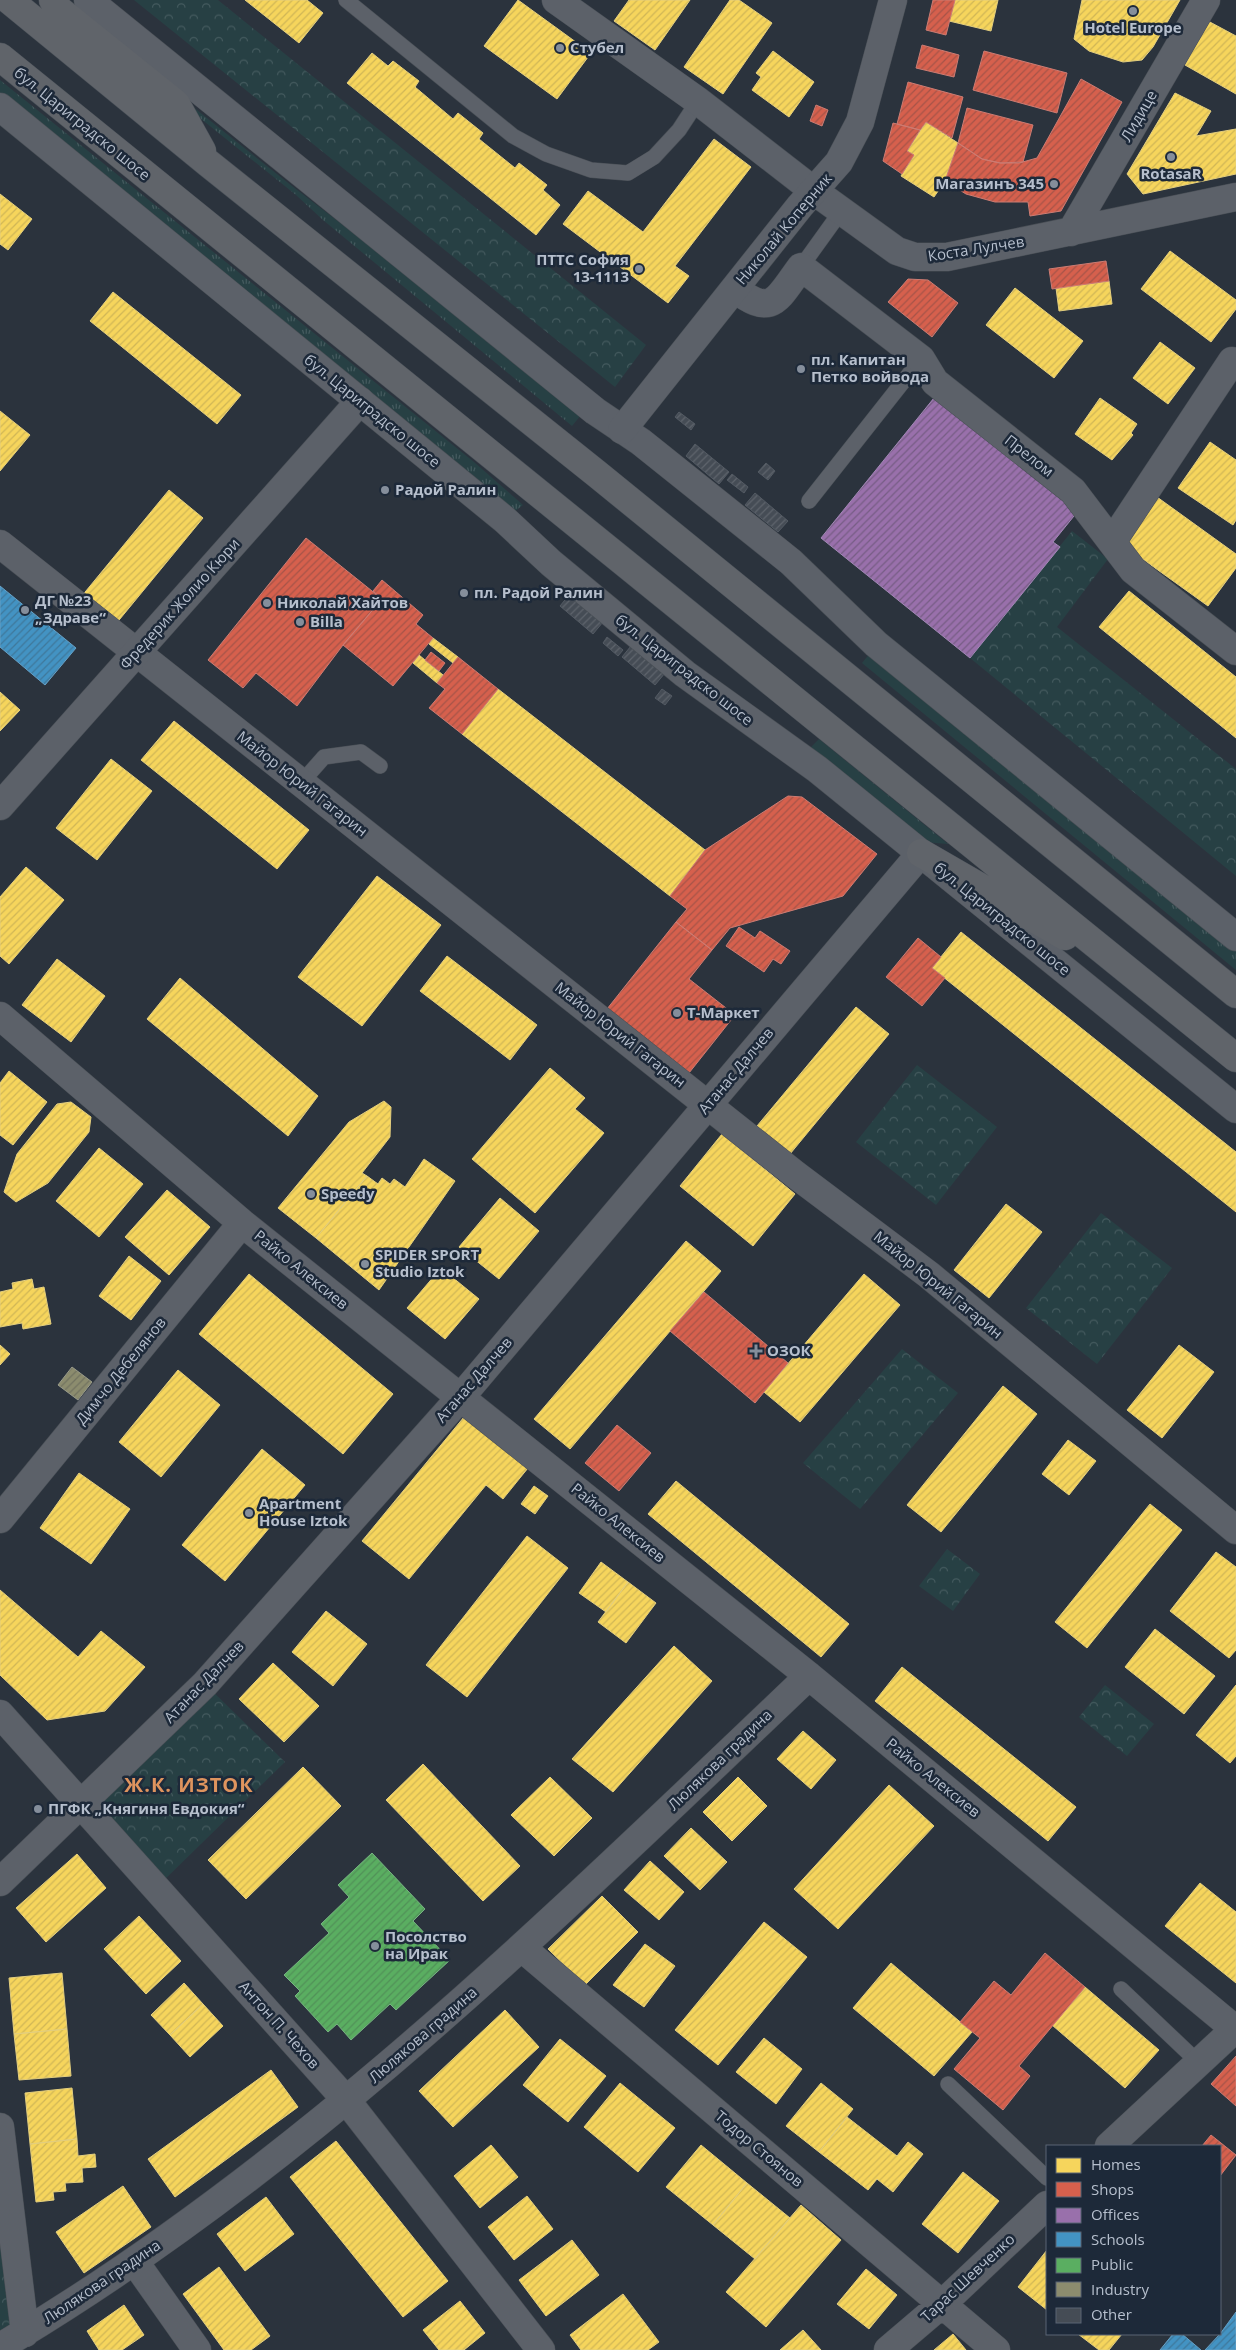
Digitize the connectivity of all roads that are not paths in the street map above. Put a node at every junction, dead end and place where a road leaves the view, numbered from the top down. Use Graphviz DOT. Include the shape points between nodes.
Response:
graph roads {
  1 [pos="9,0"];
  2 [pos="53,0"];
  3 [pos="88,0"];
  4 [pos="346,0"];
  5 [pos="556,0"];
  6 [pos="892,0"];
  7 [pos="1206,0"];
  8 [pos="0,57"];
  9 [pos="698,101"];
  10 [pos="0,107"];
  11 [pos="208,163"];
  12 [pos="814,191"];
  13 [pos="1236,197"];
  14 [pos="842,210"];
  15 [pos="1071,232"];
  16 [pos="800,267"];
  17 [pos="734,289"];
  18 [pos="921,359"];
  19 [pos="1232,361"];
  20 [pos="360,402"];
  21 [pos="622,430"];
  22 [pos="809,501"];
  23 [pos="1112,542"];
  24 [pos="0,544"];
  25 [pos="1236,650"];
  26 [pos="136,652"];
  27 [pos="380,766"];
  28 [pos="301,783"];
  29 [pos="0,806"];
  30 [pos="921,853"];
  31 [pos="1236,937"];
  32 [pos="1134,975"];
  33 [pos="1236,994"];
  34 [pos="0,1016"];
  35 [pos="1236,1058"];
  36 [pos="708,1105"];
  37 [pos="1236,1109"];
  38 [pos="242,1223"];
  39 [pos="460,1398"];
  40 [pos="0,1519"];
  41 [pos="1236,1530"];
  42 [pos="809,1676"];
  43 [pos="0,1714"];
  44 [pos="82,1804"];
  45 [pos="0,1882"];
  46 [pos="522,1948"];
  47 [pos="1121,1989"];
  48 [pos="1236,2029"];
  49 [pos="1198,2062"];
  50 [pos="948,2084"];
  51 [pos="347,2101"];
  52 [pos="0,2127"];
  53 [pos="1110,2145"];
  54 [pos="1046,2177"];
  55 [pos="1046,2206"];
  56 [pos="135,2262"];
  57 [pos="942,2304"];
  58 [pos="25,2333"];
  59 [pos="0,2348"];
  60 [pos="197,2350"];
  61 [pos="541,2350"];
  62 [pos="888,2350"];
  63 [pos="996,2350"];
  1 -- 11 [label="highway"];
  2 -- 11 [label="highway" via="60,10 176,104"];
  3 -- 21 [label="street"];
  4 -- 9 [label="lane" via="513,136 546,154 591,170 628,173 654,157 679,130"];
  5 -- 9 [label="street, Коста Лулчев"];
  6 -- 12 [label="street, Николай Коперник" via="860,122 838,162"];
  7 -- 15 [label="street, Лидице"];
  8 -- 32 [label="highway, бул. Цариградско шосе"];
  9 -- 12 [label="street, Коста Лулчев"];
  10 -- 20 [label="street, бул. Цариградско шосе"];
  11 -- 33 [label="highway" via="605,480"];
  12 -- 14 [label="street, Коста Лулчев"];
  12 -- 17 [label="street, Николай Коперник"];
  13 -- 15 [label="street, Коста Лулчев"];
  14 -- 15 [label="street, Коста Лулчев" via="898,251 915,257 947,257"];
  14 -- 16 [label="lane"];
  16 -- 17 [label="street" via="776,300 762,304 753,302"];
  16 -- 18 [label="street"];
  17 -- 21 [label="street, Николай Коперник"];
  18 -- 22 [label="lane"];
  18 -- 23 [label="street, Прелом" via="935,382 1074,491"];
  19 -- 23 [label="street"];
  20 -- 26 [label="street, Фредерик Жолио Кюри"];
  20 -- 30 [label="street, бул. Цариградско шосе" via="505,520 551,564 685,674 817,769"];
  21 -- 31 [label="street" via="647,446 791,562 876,644"];
  23 -- 25 [label="street, Прелом" via="1133,570"];
  24 -- 26 [label="street, Майор Юрий Гагарин"];
  26 -- 28 [label="street, Майор Юрий Гагарин"];
  26 -- 29 [label="street, Фредерик Жолио Кюри"];
  27 -- 28 [label="lane" via="361,752 324,757"];
  28 -- 36 [label="street, Майор Юрий Гагарин"];
  30 -- 32 [label="highway"];
  30 -- 36 [label="street, Атанас Далчев"];
  30 -- 37 [label="street, бул. Цариградско шосе"];
  32 -- 35 [label="highway, бул. Цариградско шосе"];
  34 -- 38 [label="street, Райко Алексиев"];
  36 -- 39 [label="street, Атанас Далчев"];
  36 -- 41 [label="street, Майор Юрий Гагарин" via="929,1275"];
  38 -- 39 [label="street, Райко Алексиев"];
  38 -- 40 [label="street, Димчо Дебелянов"];
  39 -- 42 [label="street, Райко Алексиев"];
  39 -- 44 [label="street, Атанас Далчев" via="205,1684"];
  42 -- 46 [label="street, Люлякова градина"];
  42 -- 48 [label="street, Райко Алексиев"];
  43 -- 44 [label="street, Антон П. Чехов"];
  44 -- 45 [label="street, Атанас Далчев"];
  44 -- 51 [label="street, Антон П. Чехов"];
  46 -- 51 [label="street, Люлякова градина"];
  46 -- 57 [label="street, Тодор Стоянов"];
  47 -- 49 [label="lane"];
  48 -- 49 [label="street"];
  49 -- 53 [label="street"];
  50 -- 54 [label="lane"];
  51 -- 56 [label="street, Люлякова градина"];
  51 -- 61 [label="street, Антон П. Чехов"];
  52 -- 58 [label="street"];
  55 -- 57 [label="street, Тарас Шевченко"];
  56 -- 58 [label="street, Люлякова градина"];
  56 -- 60 [label="street"];
  57 -- 62 [label="street, Тарас Шевченко"];
  57 -- 63 [label="street, Тодор Стоянов"];
  58 -- 59 [label="street, Люлякова градина"];
}
